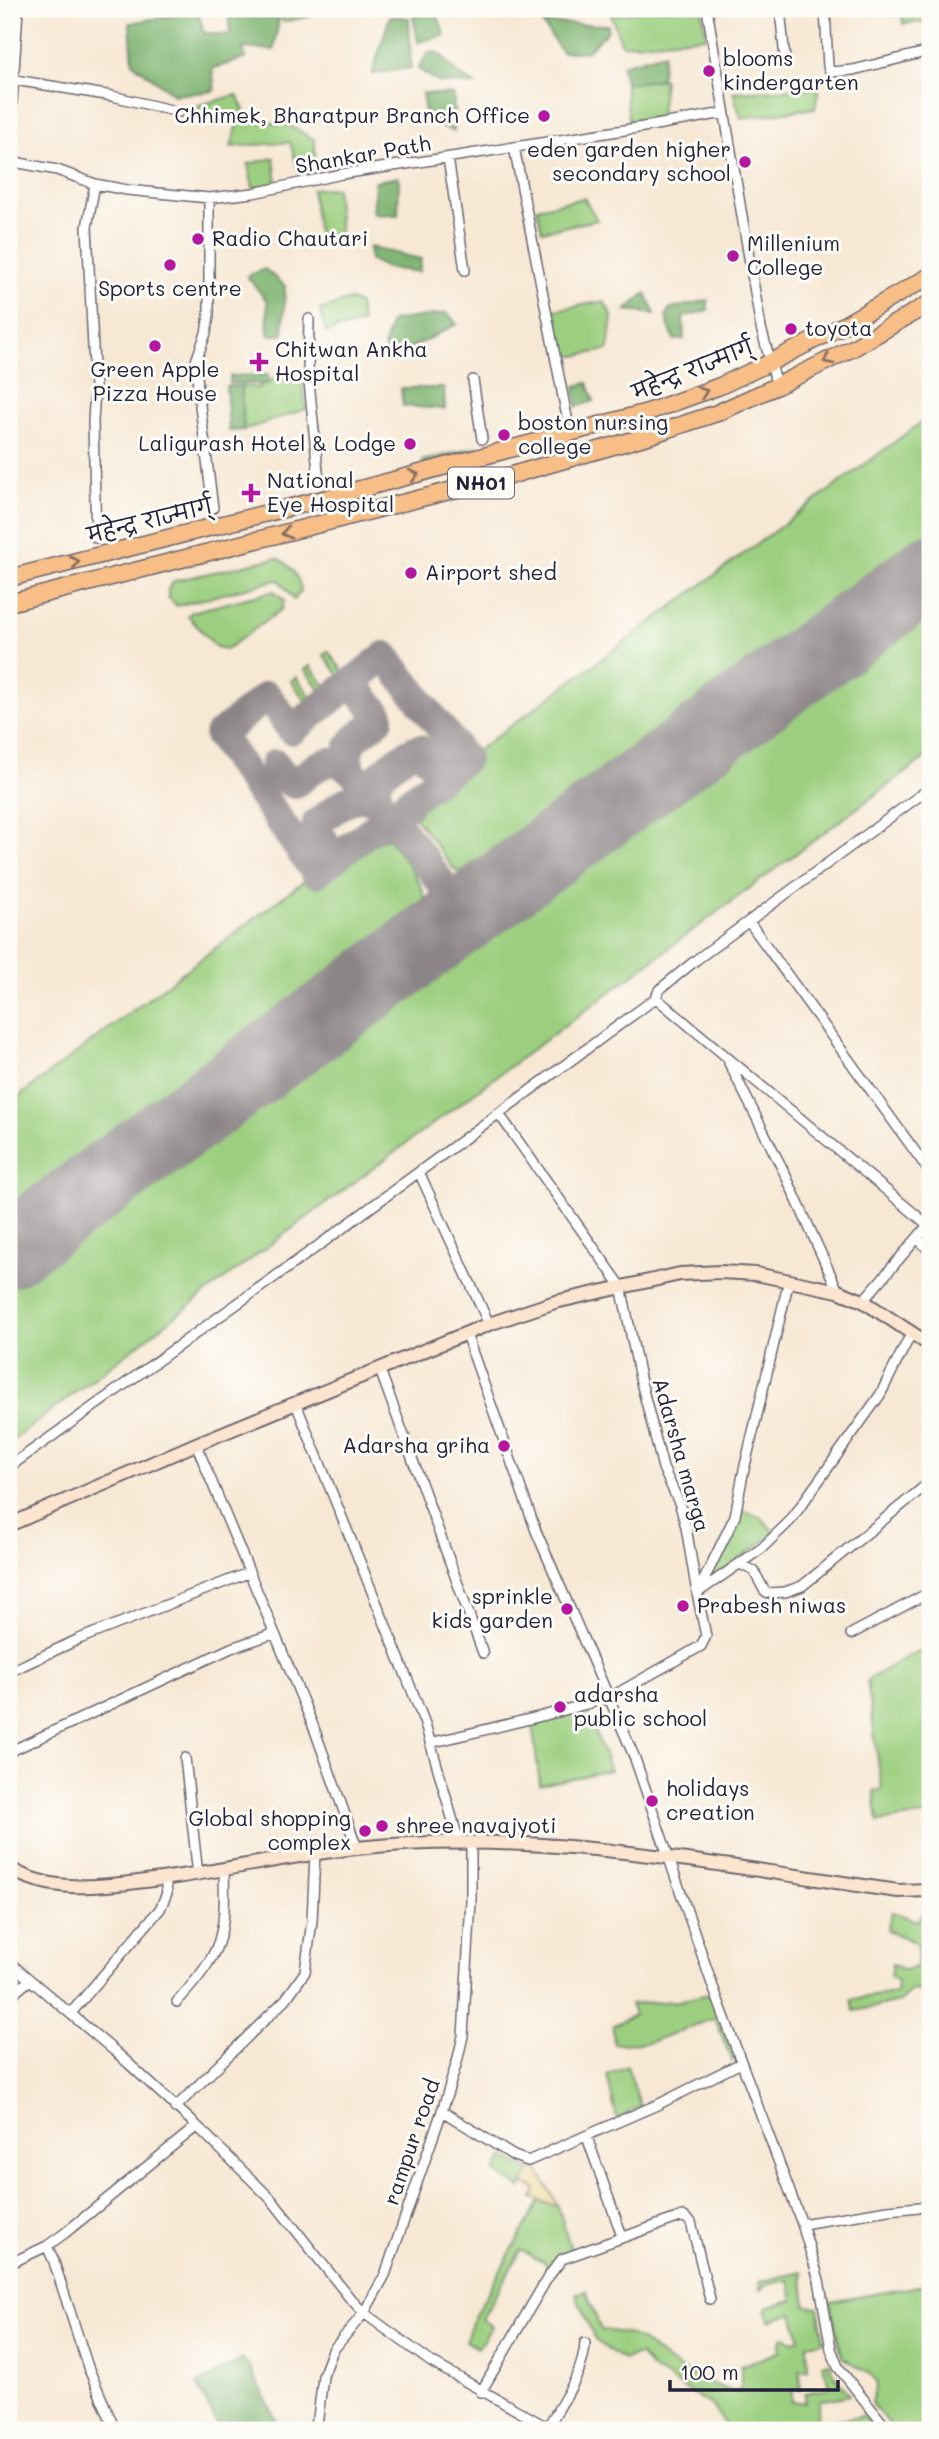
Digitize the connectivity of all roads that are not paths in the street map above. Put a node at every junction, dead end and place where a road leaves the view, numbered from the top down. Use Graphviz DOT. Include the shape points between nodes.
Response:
graph roads {
  1 [pos="18,9"];
  2 [pos="707,9"];
  3 [pos="780,9"];
  4 [pos="825,9"];
  5 [pos="930,51"];
  6 [pos="785,59"];
  7 [pos="15,80"];
  8 [pos="179,112"];
  9 [pos="724,113"];
  10 [pos="514,147"];
  11 [pos="9,149"];
  12 [pos="449,159"];
  13 [pos="9,161"];
  14 [pos="94,184"];
  15 [pos="209,198"];
  16 [pos="465,270"];
  17 [pos="930,276"];
  18 [pos="930,303"];
  19 [pos="309,319"];
  20 [pos="769,363"];
  21 [pos="473,380"];
  22 [pos="777,386"];
  23 [pos="567,417"];
  24 [pos="482,439"];
  25 [pos="319,481"];
  26 [pos="213,508"];
  27 [pos="96,538"];
  28 [pos="9,578"];
  29 [pos="9,603"];
  30 [pos="930,788"];
  31 [pos="749,922"];
  32 [pos="656,999"];
  33 [pos="726,1058"];
  34 [pos="499,1114"];
  35 [pos="419,1172"];
  36 [pos="930,1172"];
  37 [pos="929,1224"];
  38 [pos="917,1238"];
  39 [pos="930,1251"];
  40 [pos="789,1280"];
  41 [pos="621,1286"];
  42 [pos="838,1291"];
  43 [pos="863,1301"];
  44 [pos="489,1324"];
  45 [pos="912,1332"];
  46 [pos="466,1334"];
  47 [pos="930,1345"];
  48 [pos="380,1370"];
  49 [pos="296,1404"];
  50 [pos="196,1444"];
  51 [pos="9,1467"];
  52 [pos="930,1482"];
  53 [pos="9,1525"];
  54 [pos="740,1564"];
  55 [pos="248,1573"];
  56 [pos="930,1592"];
  57 [pos="697,1593"];
  58 [pos="273,1634"];
  59 [pos="851,1634"];
  60 [pos="483,1653"];
  61 [pos="9,1672"];
  62 [pos="609,1698"];
  63 [pos="430,1743"];
  64 [pos="9,1752"];
  65 [pos="185,1758"];
  66 [pos="465,1841"];
  67 [pos="357,1848"];
  68 [pos="315,1854"];
  69 [pos="670,1859"];
  70 [pos="9,1868"];
  71 [pos="224,1871"];
  72 [pos="198,1875"];
  73 [pos="165,1879"];
  74 [pos="930,1890"];
  75 [pos="9,1962"];
  76 [pos="30,1980"];
  77 [pos="9,1997"];
  78 [pos="177,2002"];
  79 [pos="71,2012"];
  80 [pos="741,2063"];
  81 [pos="176,2108"];
  82 [pos="442,2111"];
  83 [pos="197,2126"];
  84 [pos="587,2137"];
  85 [pos="930,2206"];
  86 [pos="802,2224"];
  87 [pos="622,2236"];
  88 [pos="47,2246"];
  89 [pos="9,2264"];
  90 [pos="709,2299"];
  91 [pos="364,2313"];
  92 [pos="586,2343"];
  93 [pos="481,2392"];
  94 [pos="113,2425"];
  95 [pos="549,2429"];
  96 [pos="311,2430"];
  97 [pos="888,2430"];
  1 -- 7 [label="street"];
  2 -- 9 [label="street"];
  3 -- 6 [label="street"];
  4 -- 5 [label="street" via="831,72"];
  7 -- 8 [label="street"];
  7 -- 11 [label="street"];
  9 -- 10 [label="street, Shankar Path"];
  9 -- 20 [label="street"];
  10 -- 12 [label="street, Shankar Path"];
  10 -- 23 [label="street"];
  12 -- 15 [label="street, Shankar Path"];
  12 -- 16 [label="street"];
  13 -- 14 [label="street, Shankar Path" via="57,170"];
  14 -- 15 [label="street, Shankar Path"];
  14 -- 27 [label="street" via="87,227"];
  15 -- 26 [label="street" via="209,316 196,361"];
  17 -- 20 [label="highway, महेन्द्र राज्मार्ग् / NH01"];
  18 -- 22 [label="highway, महेन्द्र राज्मार्ग् / NH01, one-way"];
  19 -- 25 [label="street" via="308,372"];
  20 -- 22 [label="street"];
  28 -- 20 [label="highway, महेन्द्र राज्मार्ग् / NH01, one-way" via="572,434 649,412"];
  21 -- 24 [label="street"];
  22 -- 29 [label="highway, महेन्द्र राज्मार्ग् / NH01, one-way" via="717,413 630,442"];
  30 -- 31 [label="street"];
  31 -- 32 [label="street" via="659,990"];
  31 -- 36 [label="street"];
  32 -- 33 [label="street"];
  32 -- 34 [label="street"];
  33 -- 37 [label="street"];
  33 -- 42 [label="street" via="786,1174"];
  34 -- 35 [label="street"];
  34 -- 41 [label="street"];
  35 -- 44 [label="street"];
  35 -- 51 [label="street"];
  37 -- 38 [label="street"];
  38 -- 39 [label="street"];
  38 -- 43 [label="street"];
  40 -- 41 [label="street" via="720,1272 680,1274"];
  40 -- 42 [label="street"];
  40 -- 57 [label="street" via="735,1516"];
  41 -- 44 [label="street"];
  41 -- 57 [label="street, Adarsha marga" via="663,1468 686,1527"];
  42 -- 43 [label="street"];
  43 -- 45 [label="street"];
  44 -- 46 [label="street"];
  45 -- 47 [label="street"];
  45 -- 54 [label="street" via="880,1395 790,1521"];
  46 -- 48 [label="street"];
  46 -- 62 [label="street" via="536,1531"];
  48 -- 49 [label="street"];
  48 -- 60 [label="street"];
  49 -- 50 [label="street"];
  49 -- 63 [label="street, rampur road"];
  50 -- 53 [label="street"];
  50 -- 55 [label="street"];
  52 -- 54 [label="street" via="802,1586 768,1593 754,1570"];
  54 -- 57 [label="street"];
  55 -- 58 [label="street"];
  55 -- 61 [label="street" via="79,1639"];
  56 -- 59 [label="street"];
  57 -- 62 [label="street, Adarsha marga" via="706,1636 701,1646"];
  58 -- 64 [label="street" via="231,1648"];
  58 -- 67 [label="street" via="314,1728"];
  62 -- 63 [label="street, Adarsha marga"];
  62 -- 69 [label="street"];
  63 -- 66 [label="street, rampur road"];
  65 -- 72 [label="street"];
  66 -- 67 [label="street"];
  66 -- 69 [label="street"];
  66 -- 82 [label="street, rampur road" via="471,1901 463,2036"];
  67 -- 68 [label="street"];
  68 -- 71 [label="street"];
  68 -- 81 [label="street" via="305,1972 286,1999"];
  69 -- 74 [label="street" via="898,1891"];
  69 -- 80 [label="street"];
  70 -- 73 [label="street" via="63,1886"];
  71 -- 72 [label="street"];
  71 -- 78 [label="street" via="223,1928 218,1946 203,1973"];
  72 -- 73 [label="street"];
  73 -- 79 [label="street" via="167,1893 160,1909"];
  75 -- 76 [label="street"];
  76 -- 77 [label="street"];
  76 -- 79 [label="street"];
  79 -- 81 [label="street"];
  80 -- 84 [label="street"];
  80 -- 86 [label="street"];
  81 -- 83 [label="street"];
  82 -- 84 [label="street" via="528,2161"];
  82 -- 91 [label="street, rampur road" via="385,2275"];
  83 -- 88 [label="street"];
  83 -- 91 [label="street" via="271,2199"];
  84 -- 87 [label="street"];
  85 -- 86 [label="street"];
  86 -- 97 [label="street" via="838,2367"];
  87 -- 90 [label="street" via="683,2216 691,2222"];
  87 -- 93 [label="street" via="556,2265"];
  88 -- 89 [label="street"];
  88 -- 94 [label="street"];
  91 -- 93 [label="street"];
  91 -- 96 [label="street, rampur road" via="327,2363 318,2418"];
  92 -- 95 [label="street" via="579,2371"];
  93 -- 95 [label="street"];
}
